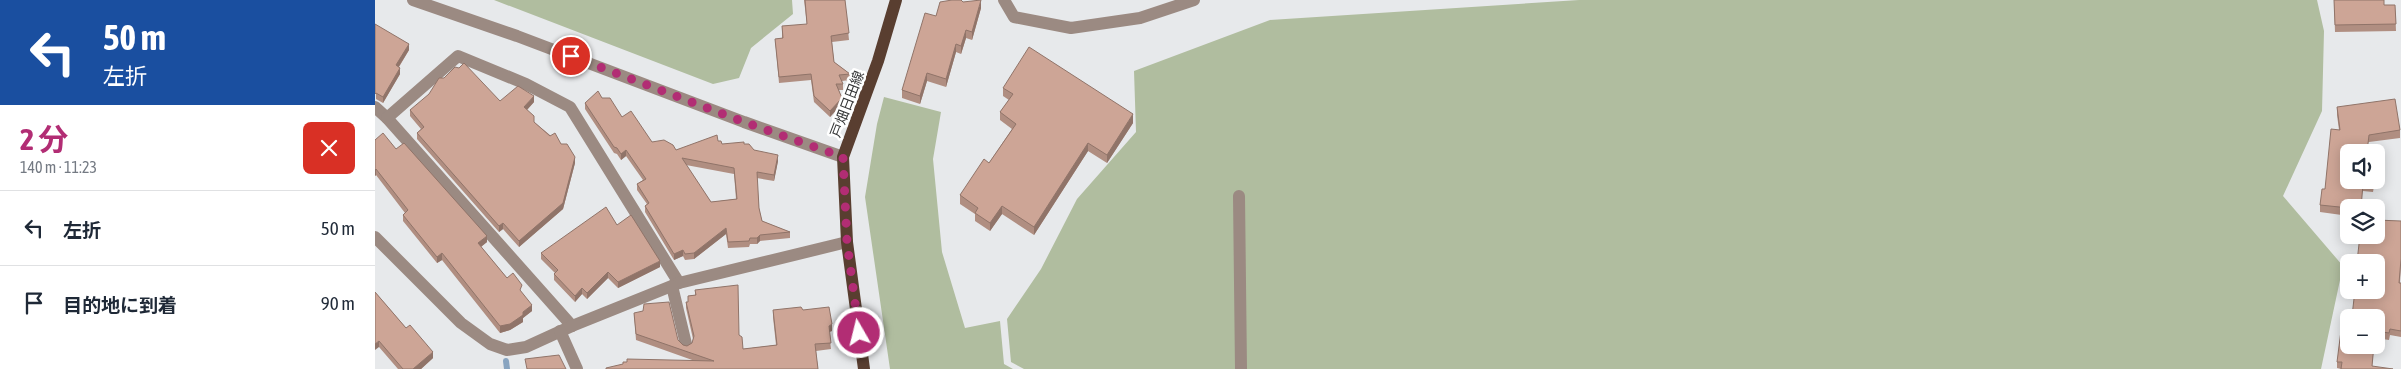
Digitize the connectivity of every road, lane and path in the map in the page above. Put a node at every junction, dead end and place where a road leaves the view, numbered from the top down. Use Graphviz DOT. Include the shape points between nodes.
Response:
graph roads {
  1 [pos="413,0"];
  2 [pos="896,0"];
  3 [pos="1004,0"];
  4 [pos="1194,0"];
  5 [pos="375,107"];
  6 [pos="387,118"];
  7 [pos="843,157"];
  8 [pos="1239,196"];
  9 [pos="375,237"];
  10 [pos="847,242"];
  11 [pos="675,284"];
  12 [pos="566,328"];
  13 [pos="686,344"];
  14 [pos="577,369"];
  15 [pos="865,369"];
  16 [pos="1241,369"];
  1 -- 7 [label="street"];
  2 -- 7 [label="main road, 戸畑日田線" via="879,62"];
  3 -- 4 [label="street" via="1014,17 1071,28 1140,18"];
  5 -- 6 [label="street"];
  6 -- 11 [label="street" via="457,56 527,84 570,107"];
  6 -- 12 [label="street"];
  7 -- 10 [label="main road, 戸畑日田線"];
  8 -- 16 [label="street"];
  9 -- 12 [label="street" via="461,323 490,344 507,350 526,347"];
  10 -- 11 [label="street"];
  10 -- 15 [label="main road, 戸畑日田線"];
  11 -- 12 [label="street"];
  11 -- 13 [label="street"];
  12 -- 14 [label="street"];
}
